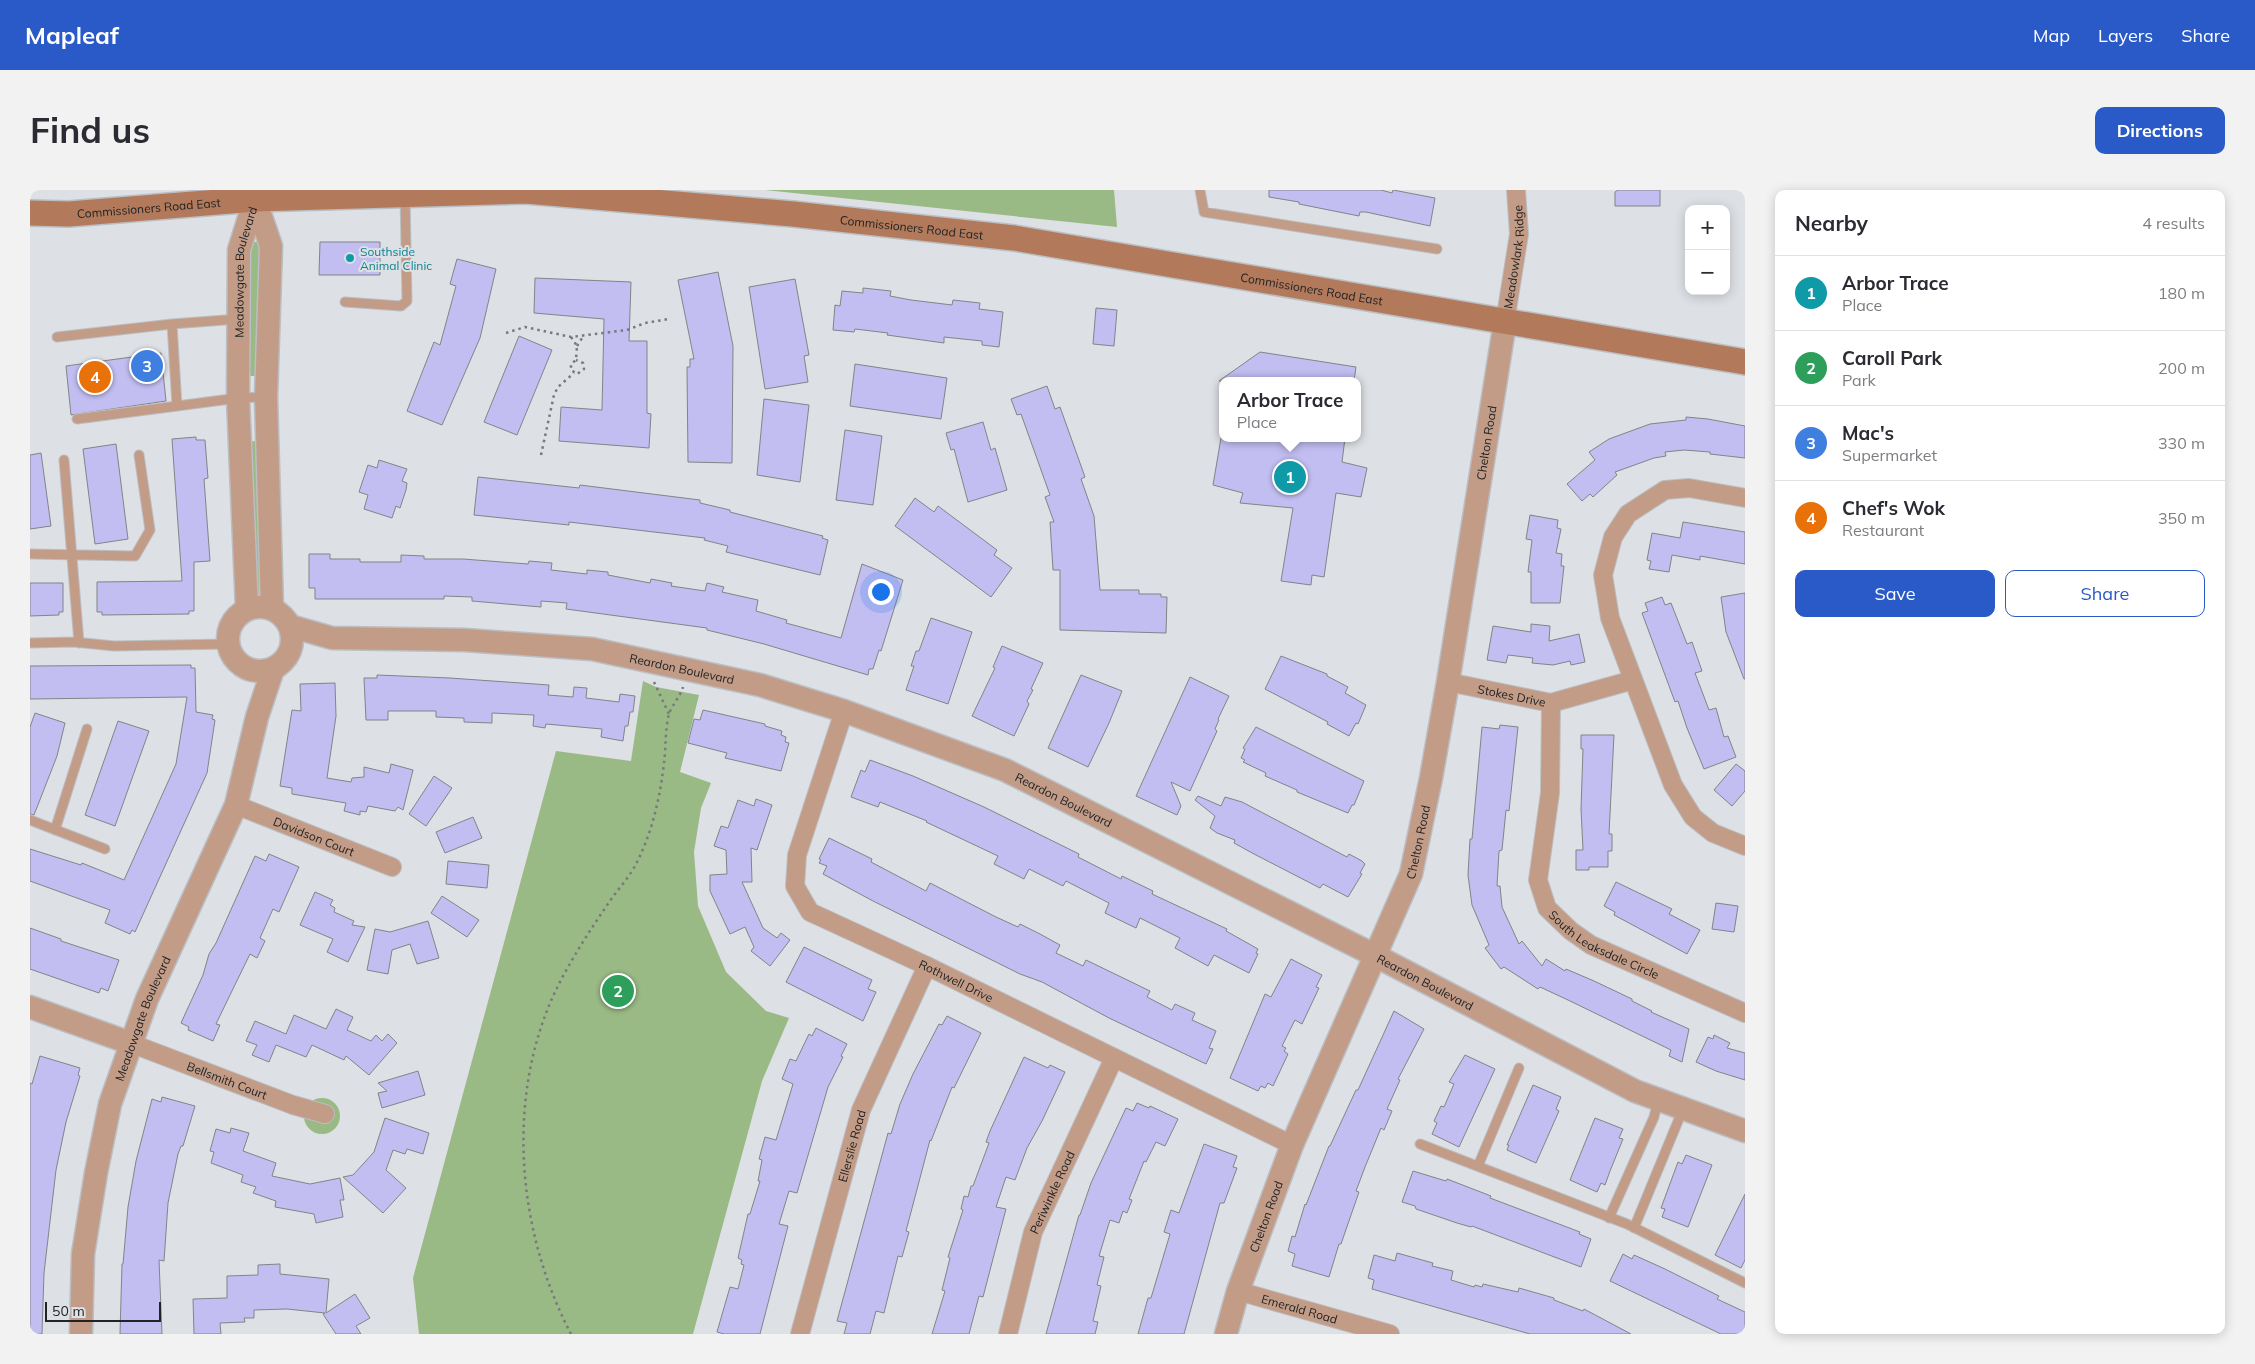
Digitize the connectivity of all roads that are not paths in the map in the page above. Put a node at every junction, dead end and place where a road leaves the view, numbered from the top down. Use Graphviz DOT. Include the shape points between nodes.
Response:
graph roads {
  1 [pos="1200,190"];
  2 [pos="1516,190"];
  3 [pos="405,195"];
  4 [pos="255,199"];
  5 [pos="30,214"];
  6 [pos="69,214"];
  7 [pos="30,223"];
  8 [pos="1437,249"];
  9 [pos="345,302"];
  10 [pos="239,319"];
  11 [pos="1504,322"];
  12 [pos="172,324"];
  13 [pos="58,336"];
  14 [pos="1745,362"];
  15 [pos="266,397"];
  16 [pos="238,398"];
  17 [pos="177,406"];
  18 [pos="77,418"];
  19 [pos="139,455"];
  20 [pos="64,460"];
  21 [pos="1745,498"];
  22 [pos="30,554"];
  23 [pos="72,556"];
  24 [pos="247,609"];
  25 [pos="272,609"];
  26 [pos="290,626"];
  27 [pos="332,638"];
  28 [pos="79,643"];
  29 [pos="30,644"];
  30 [pos="229,644"];
  31 [pos="290,651"];
  32 [pos="247,668"];
  33 [pos="273,669"];
  34 [pos="1633,680"];
  35 [pos="1448,682"];
  36 [pos="1551,703"];
  37 [pos="844,711"];
  38 [pos="257,717"];
  39 [pos="87,729"];
  40 [pos="236,805"];
  41 [pos="30,820"];
  42 [pos="55,830"];
  43 [pos="1745,846"];
  44 [pos="105,849"];
  45 [pos="392,867"];
  46 [pos="1376,956"];
  47 [pos="927,966"];
  48 [pos="30,1007"];
  49 [pos="1745,1013"];
  50 [pos="130,1043"];
  51 [pos="1114,1058"];
  52 [pos="1519,1068"];
  53 [pos="1658,1100"];
  54 [pos="1683,1108"];
  55 [pos="325,1114"];
  56 [pos="1745,1131"];
  57 [pos="1420,1144"];
  58 [pos="1292,1145"];
  59 [pos="1478,1166"];
  60 [pos="1609,1218"];
  61 [pos="1634,1228"];
  62 [pos="1745,1283"];
  63 [pos="1238,1291"];
  64 [pos="81,1334"];
  65 [pos="800,1334"];
  66 [pos="1008,1334"];
  67 [pos="1226,1334"];
  68 [pos="1390,1334"];
  1 -- 8 [label="lane" via="1204,212"];
  2 -- 11 [label="street, Meadowlark Ridge" via="1519,234"];
  3 -- 4 [label="main road, Commissioners Road East"];
  3 -- 9 [label="lane" via="407,301 401,306"];
  3 -- 11 [label="main road, Commissioners Road East" via="526,191 794,214 995,236"];
  4 -- 6 [label="main road, Commissioners Road East"];
  4 -- 10 [label="street, Meadowgate Boulevard" via="239,250"];
  4 -- 15 [label="street, Meadowgate Boulevard" via="271,246"];
  5 -- 6 [label="main road, Commissioners Road East"];
  6 -- 7 [label="main road, Commissioners Road East"];
  10 -- 12 [label="lane"];
  10 -- 16 [label="street, Meadowgate Boulevard"];
  11 -- 14 [label="main road, Commissioners Road East"];
  11 -- 35 [label="street, Chelton Road"];
  12 -- 13 [label="lane"];
  12 -- 17 [label="lane"];
  15 -- 16 [label="lane"];
  15 -- 25 [label="street, Meadowgate Boulevard"];
  16 -- 17 [label="lane"];
  16 -- 24 [label="street, Meadowgate Boulevard"];
  17 -- 18 [label="lane"];
  19 -- 23 [label="lane" via="150,530 135,556"];
  20 -- 23 [label="lane"];
  21 -- 34 [label="street" via="1689,488 1665,490 1628,514 1613,537 1603,575 1610,618"];
  22 -- 23 [label="lane"];
  23 -- 28 [label="lane"];
  24 -- 25 [label="street" via="260,606"];
  24 -- 30 [label="street" via="230,627"];
  25 -- 26 [label="street"];
  26 -- 27 [label="street, Reardon Boulevard"];
  26 -- 31 [label="street"];
  27 -- 31 [label="street, Reardon Boulevard"];
  27 -- 37 [label="street, Reardon Boulevard" via="465,640 592,650 760,685"];
  28 -- 29 [label="lane"];
  28 -- 30 [label="lane" via="114,646"];
  30 -- 32 [label="street" via="237,661"];
  31 -- 33 [label="street"];
  32 -- 33 [label="street"];
  32 -- 38 [label="street, Meadowgate Boulevard"];
  33 -- 38 [label="street, Meadowgate Boulevard"];
  34 -- 36 [label="street, Stokes Drive"];
  34 -- 43 [label="street" via="1673,786 1693,817 1713,833"];
  35 -- 36 [label="street, Stokes Drive"];
  35 -- 46 [label="street, Chelton Road" via="1411,874"];
  36 -- 49 [label="street, South Leaksdale Circle" via="1550,793 1538,880 1547,908 1571,931 1591,944"];
  37 -- 46 [label="street, Reardon Boulevard" via="1005,770"];
  37 -- 47 [label="street, Rothwell Drive" via="798,855 795,886 810,912"];
  38 -- 40 [label="street, Meadowgate Boulevard"];
  39 -- 42 [label="lane"];
  40 -- 45 [label="street, Davidson Court"];
  40 -- 50 [label="street, Meadowgate Boulevard"];
  41 -- 42 [label="lane"];
  42 -- 44 [label="lane"];
  46 -- 53 [label="street, Reardon Boulevard"];
  46 -- 58 [label="street, Chelton Road"];
  47 -- 51 [label="street, Rothwell Drive"];
  47 -- 65 [label="street, Ellerslie Road" via="861,1110"];
  48 -- 50 [label="street"];
  50 -- 55 [label="street, Bellsmith Court"];
  50 -- 64 [label="street, Meadowgate Boulevard" via="110,1104 96,1173 83,1254"];
  51 -- 58 [label="street, Rothwell Drive"];
  51 -- 66 [label="street, Periwinkle Road" via="1033,1232"];
  52 -- 59 [label="lane"];
  53 -- 54 [label="street, Reardon Boulevard"];
  53 -- 60 [label="lane"];
  54 -- 56 [label="street, Reardon Boulevard"];
  54 -- 61 [label="lane"];
  57 -- 59 [label="lane"];
  58 -- 63 [label="street, Chelton Road"];
  59 -- 60 [label="lane"];
  60 -- 61 [label="lane"];
  61 -- 62 [label="lane"];
  63 -- 67 [label="street, Chelton Road"];
  63 -- 68 [label="street, Emerald Road"];
}
